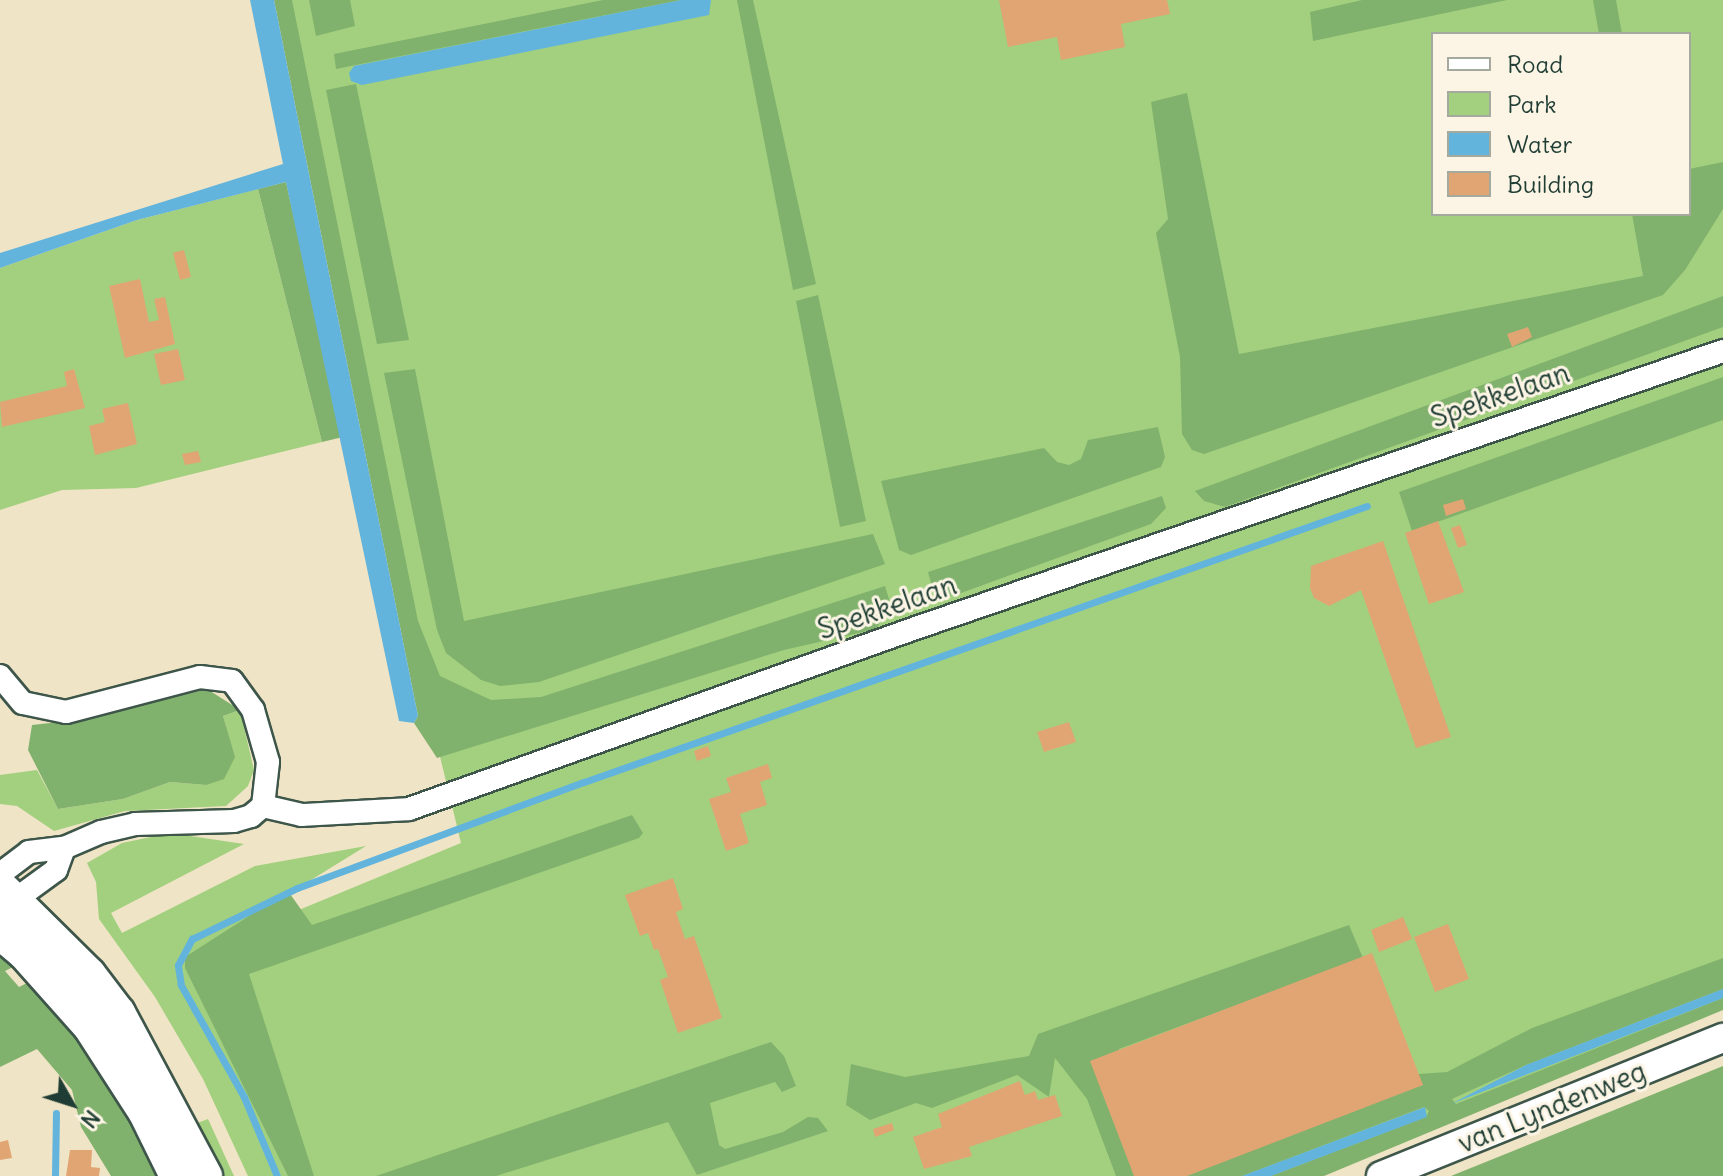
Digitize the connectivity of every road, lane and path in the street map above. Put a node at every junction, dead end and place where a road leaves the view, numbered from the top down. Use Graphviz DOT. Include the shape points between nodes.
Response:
graph roads {
  1 [pos="1723,351"];
  2 [pos="0,676"];
  3 [pos="263,806"];
  4 [pos="64,848"];
  5 [pos="4,893"];
  6 [pos="0,932"];
  7 [pos="1723,1038"];
  8 [pos="177,1176"];
  9 [pos="205,1176"];
  10 [pos="1381,1176"];
  1 -- 3 [label="street, Spekkelaan" via="910,630 409,809 302,815"];
  2 -- 3 [label="street" via="23,703 66,712 200,677 232,681 253,710 268,762"];
  3 -- 4 [label="street" via="234,821 135,824"];
  4 -- 5 [label="street" via="56,870"];
  4 -- 5 [label="street" via="29,852"];
  5 -- 9 [label="main road" via="89,975 118,1013"];
  6 -- 8 [label="main road" via="90,1026 146,1113"];
  7 -- 10 [label="street, van Lyndenweg"];
}
